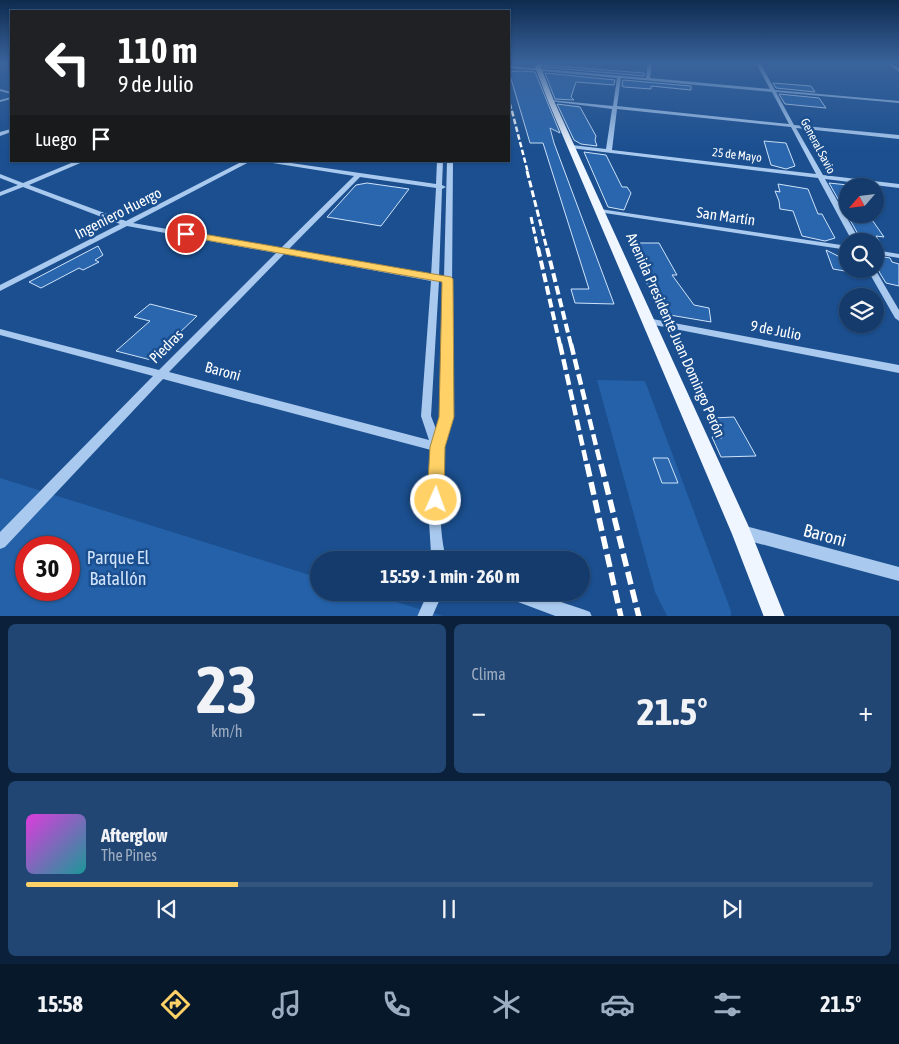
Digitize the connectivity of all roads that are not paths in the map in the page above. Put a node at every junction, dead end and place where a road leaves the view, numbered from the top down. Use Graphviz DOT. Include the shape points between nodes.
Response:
graph roads {
  1 [pos="549,92"];
  2 [pos="617,92"];
  3 [pos="775,92"];
  4 [pos="792,92"];
  5 [pos="551,101"];
  6 [pos="899,102"];
  7 [pos="615,108"];
  8 [pos="794,127"];
  9 [pos="899,137"];
  10 [pos="572,147"];
  11 [pos="609,151"];
  12 [pos="80,162"];
  13 [pos="246,162"];
  14 [pos="269,162"];
  15 [pos="440,162"];
  16 [pos="450,162"];
  17 [pos="0,176"];
  18 [pos="357,176"];
  19 [pos="820,176"];
  20 [pos="22,185"];
  21 [pos="899,186"];
  22 [pos="439,187"];
  23 [pos="449,187"];
  24 [pos="0,194"];
  25 [pos="600,211"];
  26 [pos="128,224"];
  27 [pos="852,233"];
  28 [pos="839,247"];
  29 [pos="284,251"];
  30 [pos="884,254"];
  31 [pos="899,256"];
  32 [pos="876,278"];
  33 [pos="435,279"];
  34 [pos="448,279"];
  35 [pos="0,288"];
  36 [pos="899,318"];
  37 [pos="647,321"];
  38 [pos="0,332"];
  39 [pos="899,369"];
  40 [pos="162,373"];
  41 [pos="437,447"];
  42 [pos="742,532"];
  43 [pos="0,542"];
  44 [pos="436,551"];
  45 [pos="899,574"];
  46 [pos="432,601"];
  47 [pos="535,601"];
  48 [pos="424,616"];
  49 [pos="585,616"];
  50 [pos="775,616"];
  1 -- 5 [label="main road, Avenida Presidente Juan Domingo Perón"];
  2 -- 7 [label="street"];
  3 -- 8 [label="street, General Savio"];
  4 -- 6 [label="street"];
  5 -- 7 [label="street"];
  5 -- 10 [label="main road, Avenida Presidente Juan Domingo Perón"];
  7 -- 8 [label="street"];
  7 -- 11 [label="street"];
  8 -- 9 [label="street"];
  8 -- 19 [label="street, General Savio"];
  10 -- 11 [label="street, 25 de Mayo"];
  10 -- 25 [label="main road, Avenida Presidente Juan Domingo Perón"];
  11 -- 19 [label="street, 25 de Mayo"];
  12 -- 20 [label="street"];
  13 -- 26 [label="street, Ingeniero Huergo"];
  14 -- 18 [label="street"];
  15 -- 22 [label="street"];
  16 -- 23 [label="street"];
  17 -- 20 [label="street"];
  18 -- 22 [label="street"];
  18 -- 29 [label="street, Piedras"];
  19 -- 21 [label="street, 25 de Mayo"];
  19 -- 27 [label="street, General Savio"];
  20 -- 24 [label="street"];
  20 -- 26 [label="street"];
  22 -- 23 [label="street"];
  22 -- 33 [label="street"];
  23 -- 34 [label="street"];
  25 -- 28 [label="street, San Martín"];
  25 -- 37 [label="main road, Avenida Presidente Juan Domingo Perón"];
  26 -- 29 [label="street"];
  26 -- 35 [label="street, Ingeniero Huergo"];
  29 -- 33 [label="street"];
  29 -- 40 [label="street, Piedras"];
  30 -- 31 [label="street"];
  32 -- 36 [label="street"];
  33 -- 34 [label="street"];
  33 -- 41 [label="street" via="426,416"];
  34 -- 41 [label="street" via="446,417"];
  37 -- 39 [label="street, 9 de Julio"];
  37 -- 42 [label="main road, Avenida Presidente Juan Domingo Perón"];
  38 -- 40 [label="street, Baroni"];
  40 -- 41 [label="street, Baroni"];
  40 -- 43 [label="street, Piedras"];
  41 -- 44 [label="street"];
  42 -- 45 [label="street, Baroni"];
  42 -- 50 [label="main road, Avenida Presidente Juan Domingo Perón"];
  46 -- 48 [label="street"];
  47 -- 49 [label="street"];
}
